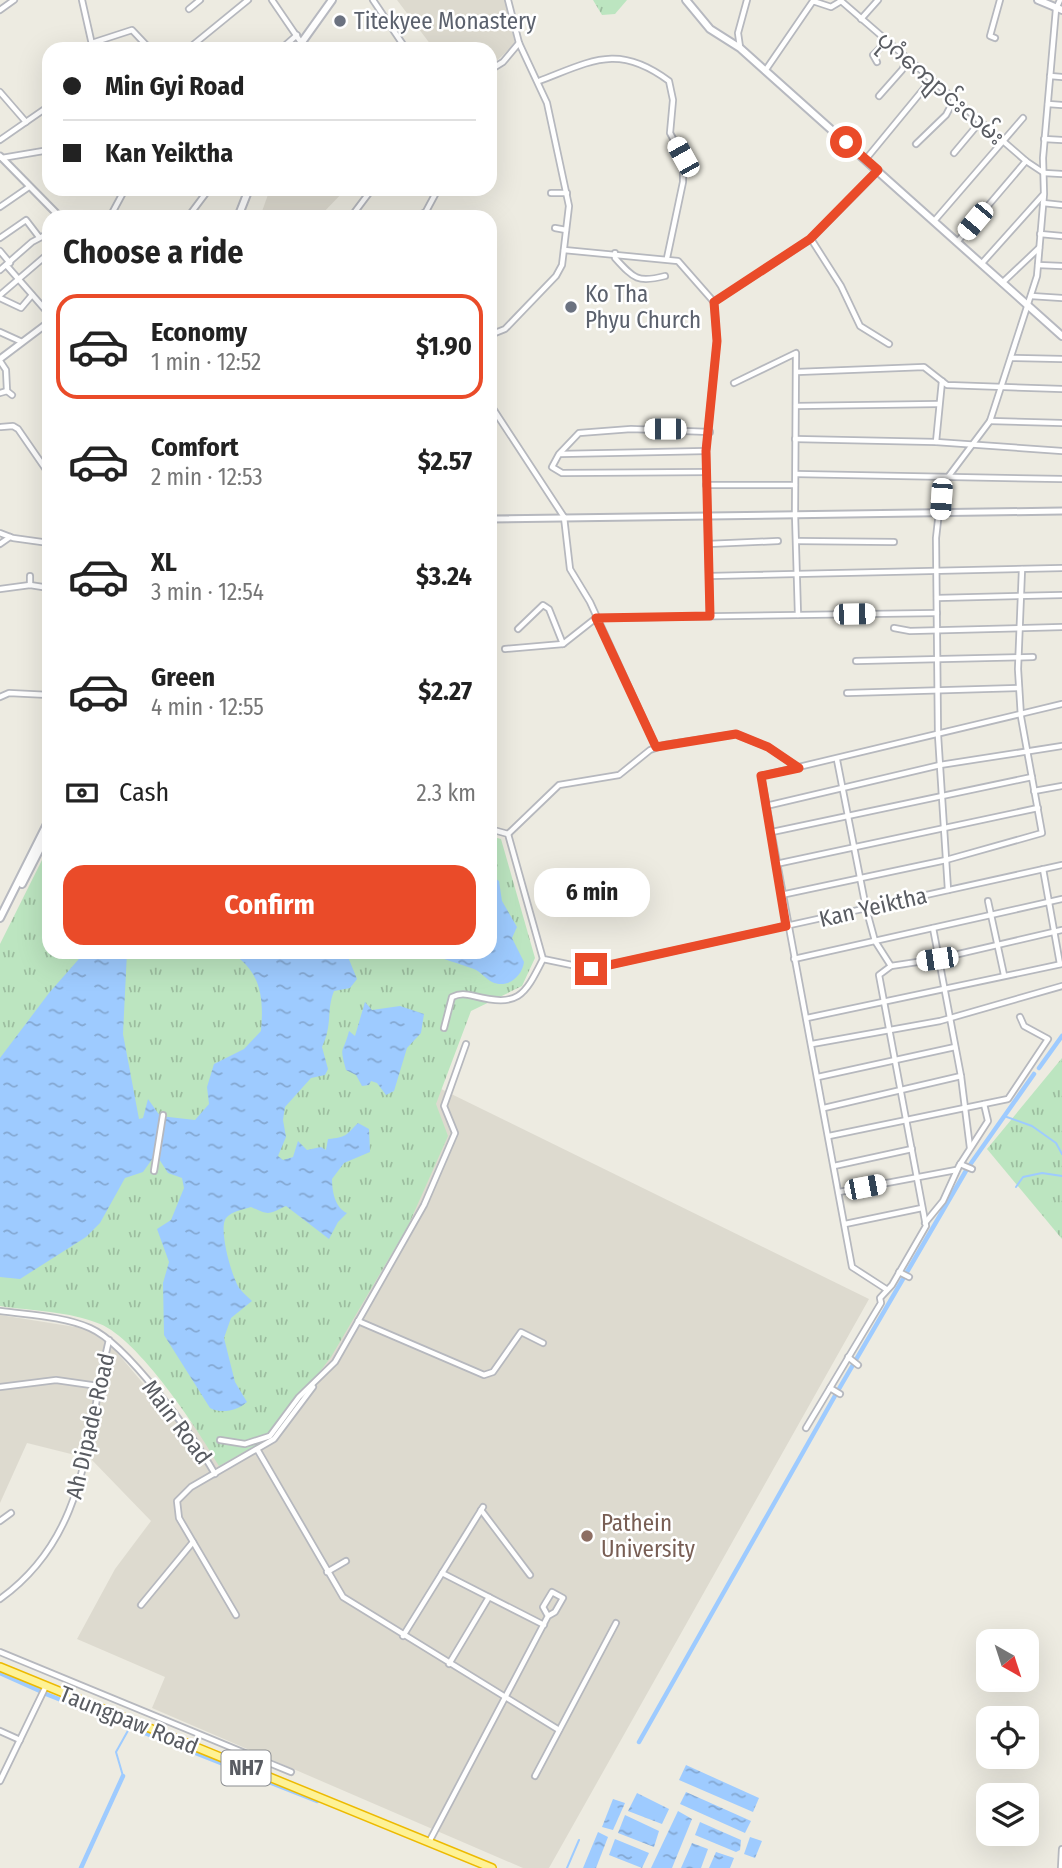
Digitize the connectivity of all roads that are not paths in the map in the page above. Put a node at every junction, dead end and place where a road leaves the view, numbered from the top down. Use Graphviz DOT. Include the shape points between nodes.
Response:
graph roads {
  1 [pos="14,0"];
  2 [pos="82,0"];
  3 [pos="200,0"];
  4 [pos="247,0"];
  5 [pos="272,0"];
  6 [pos="330,0"];
  7 [pos="373,0"];
  8 [pos="508,0"];
  9 [pos="686,0"];
  10 [pos="747,0"];
  11 [pos="878,0"];
  12 [pos="1000,0"];
  13 [pos="1038,0"];
  14 [pos="1060,0"];
  15 [pos="840,1"];
  16 [pos="189,9"];
  17 [pos="1059,9"];
  18 [pos="0,10"];
  19 [pos="861,19"];
  20 [pos="299,38"];
  21 [pos="995,38"];
  22 [pos="887,41"];
  23 [pos="91,42"];
  24 [pos="102,42"];
  25 [pos="143,42"];
  26 [pos="196,42"];
  27 [pos="292,42"];
  28 [pos="298,42"];
  29 [pos="401,42"];
  30 [pos="519,43"];
  31 [pos="1052,43"];
  32 [pos="1062,44"];
  33 [pos="740,48"];
  34 [pos="907,60"];
  35 [pos="877,62"];
  36 [pos="497,66"];
  37 [pos="765,71"];
  38 [pos="1050,76"];
  39 [pos="1062,77"];
  40 [pos="931,80"];
  41 [pos="539,81"];
  42 [pos="0,92"];
  43 [pos="879,96"];
  44 [pos="954,100"];
  45 [pos="1048,104"];
  46 [pos="1062,105"];
  47 [pos="42,111"];
  48 [pos="1023,118"];
  49 [pos="26,122"];
  50 [pos="980,122"];
  51 [pos="1044,139"];
  52 [pos="0,140"];
  53 [pos="1062,140"];
  54 [pos="1004,142"];
  55 [pos="916,144"];
  56 [pos="42,151"];
  57 [pos="954,153"];
  58 [pos="1,157"];
  59 [pos="866,159"];
  60 [pos="1026,161"];
  61 [pos="878,170"];
  62 [pos="1044,173"];
  63 [pos="1062,174"];
  64 [pos="29,187"];
  65 [pos="551,193"];
  66 [pos="567,193"];
  67 [pos="1044,194"];
  68 [pos="1043,203"];
  69 [pos="1062,205"];
  70 [pos="0,207"];
  71 [pos="54,210"];
  72 [pos="935,219"];
  73 [pos="555,228"];
  74 [pos="566,230"];
  75 [pos="1040,234"];
  76 [pos="42,236"];
  77 [pos="1062,236"];
  78 [pos="39,237"];
  79 [pos="0,238"];
  80 [pos="810,239"];
  81 [pos="958,241"];
  82 [pos="1039,247"];
  83 [pos="564,250"];
  84 [pos="0,251"];
  85 [pos="615,253"];
  86 [pos="667,258"];
  87 [pos="42,259"];
  88 [pos="983,262"];
  89 [pos="8,264"];
  90 [pos="1038,265"];
  91 [pos="1062,266"];
  92 [pos="0,271"];
  93 [pos="665,276"];
  94 [pos="18,281"];
  95 [pos="1001,283"];
  96 [pos="32,295"];
  97 [pos="1031,296"];
  98 [pos="0,297"];
  99 [pos="1062,298"];
  100 [pos="714,302"];
  101 [pos="1028,304"];
  102 [pos="42,306"];
  103 [pos="42,327"];
  104 [pos="1052,328"];
  105 [pos="1062,328"];
  106 [pos="0,332"];
  107 [pos="497,332"];
  108 [pos="1062,336"];
  109 [pos="23,342"];
  110 [pos="889,344"];
  111 [pos="1012,358"];
  112 [pos="1062,359"];
  113 [pos="0,360"];
  114 [pos="797,372"];
  115 [pos="942,381"];
  116 [pos="734,383"];
  117 [pos="1001,389"];
  118 [pos="1062,389"];
  119 [pos="0,393"];
  120 [pos="938,404"];
  121 [pos="796,406"];
  122 [pos="497,415"];
  123 [pos="990,421"];
  124 [pos="1062,423"];
  125 [pos="1,427"];
  126 [pos="709,432"];
  127 [pos="795,439"];
  128 [pos="936,442"];
  129 [pos="971,447"];
  130 [pos="706,451"];
  131 [pos="1062,452"];
  132 [pos="559,454"];
  133 [pos="42,464"];
  134 [pos="707,472"];
  135 [pos="796,474"];
  136 [pos="947,478"];
  137 [pos="1062,479"];
  138 [pos="706,485"];
  139 [pos="795,485"];
  140 [pos="1062,510"];
  141 [pos="795,514"];
  142 [pos="940,514"];
  143 [pos="707,516"];
  144 [pos="564,517"];
  145 [pos="497,519"];
  146 [pos="0,533"];
  147 [pos="10,537"];
  148 [pos="42,541"];
  149 [pos="778,541"];
  150 [pos="796,541"];
  151 [pos="894,542"];
  152 [pos="0,544"];
  153 [pos="708,544"];
  154 [pos="1062,568"];
  155 [pos="1022,569"];
  156 [pos="936,571"];
  157 [pos="30,576"];
  158 [pos="710,576"];
  159 [pos="796,576"];
  160 [pos="30,585"];
  161 [pos="42,587"];
  162 [pos="0,589"];
  163 [pos="1062,595"];
  164 [pos="1021,596"];
  165 [pos="937,598"];
  166 [pos="937,613"];
  167 [pos="798,615"];
  168 [pos="710,616"];
  169 [pos="596,618"];
  170 [pos="1020,627"];
  171 [pos="1062,627"];
  172 [pos="894,628"];
  173 [pos="518,629"];
  174 [pos="937,629"];
  175 [pos="563,644"];
  176 [pos="505,649"];
  177 [pos="1033,657"];
  178 [pos="1018,659"];
  179 [pos="856,661"];
  180 [pos="937,662"];
  181 [pos="1019,688"];
  182 [pos="938,692"];
  183 [pos="847,693"];
  184 [pos="42,695"];
  185 [pos="0,697"];
  186 [pos="1062,705"];
  187 [pos="1021,717"];
  188 [pos="938,735"];
  189 [pos="1062,746"];
  190 [pos="656,747"];
  191 [pos="1026,752"];
  192 [pos="837,760"];
  193 [pos="940,765"];
  194 [pos="799,768"];
  195 [pos="1032,777"];
  196 [pos="1062,786"];
  197 [pos="842,789"];
  198 [pos="1034,791"];
  199 [pos="942,796"];
  200 [pos="766,806"];
  201 [pos="1038,808"];
  202 [pos="846,816"];
  203 [pos="943,827"];
  204 [pos="497,831"];
  205 [pos="772,832"];
  206 [pos="42,834"];
  207 [pos="508,834"];
  208 [pos="42,845"];
  209 [pos="853,848"];
  210 [pos="946,860"];
  211 [pos="776,864"];
  212 [pos="1062,865"];
  213 [pos="1042,869"];
  214 [pos="859,878"];
  215 [pos="948,890"];
  216 [pos="781,895"];
  217 [pos="1062,899"];
  218 [pos="988,901"];
  219 [pos="1048,902"];
  220 [pos="866,908"];
  221 [pos="991,914"];
  222 [pos="0,918"];
  223 [pos="786,926"];
  224 [pos="0,927"];
  225 [pos="933,928"];
  226 [pos="1062,930"];
  227 [pos="1053,932"];
  228 [pos="874,941"];
  229 [pos="997,945"];
  230 [pos="794,959"];
  231 [pos="937,959"];
  232 [pos="542,960"];
  233 [pos="1061,964"];
  234 [pos="891,966"];
  235 [pos="1004,975"];
  236 [pos="1062,986"];
  237 [pos="943,989"];
  238 [pos="885,1002"];
  239 [pos="1020,1017"];
  240 [pos="807,1018"];
  241 [pos="948,1019"];
  242 [pos="444,1028"];
  243 [pos="891,1030"];
  244 [pos="466,1044"];
  245 [pos="812,1044"];
  246 [pos="955,1047"];
  247 [pos="895,1060"];
  248 [pos="961,1076"];
  249 [pos="818,1077"];
  250 [pos="901,1090"];
  251 [pos="984,1104"];
  252 [pos="824,1108"];
  253 [pos="965,1108"];
  254 [pos="163,1115"];
  255 [pos="907,1120"];
  256 [pos="829,1136"];
  257 [pos="912,1149"];
  258 [pos="971,1149"];
  259 [pos="962,1164"];
  260 [pos="834,1166"];
  261 [pos="972,1169"];
  262 [pos="957,1170"];
  263 [pos="154,1171"];
  264 [pos="917,1178"];
  265 [pos="839,1192"];
  266 [pos="922,1208"];
  267 [pos="925,1223"];
  268 [pos="845,1224"];
  269 [pos="901,1273"];
  270 [pos="909,1277"];
  271 [pos="886,1289"];
  272 [pos="0,1311"];
  273 [pos="358,1321"];
  274 [pos="109,1340"];
  275 [pos="543,1343"];
  276 [pos="850,1359"];
  277 [pos="858,1365"];
  278 [pos="320,1378"];
  279 [pos="98,1386"];
  280 [pos="0,1387"];
  281 [pos="832,1388"];
  282 [pos="840,1394"];
  283 [pos="806,1428"];
  284 [pos="219,1440"];
  285 [pos="257,1449"];
  286 [pos="215,1474"];
  287 [pos="11,1513"];
  288 [pos="0,1521"];
  289 [pos="193,1542"];
  290 [pos="346,1561"];
  291 [pos="327,1572"];
  292 [pos="442,1573"];
  293 [pos="530,1575"];
  294 [pos="489,1597"];
  295 [pos="0,1599"];
  296 [pos="141,1605"];
  297 [pos="236,1615"];
  298 [pos="548,1616"];
  299 [pos="616,1623"];
  300 [pos="544,1625"];
  301 [pos="403,1636"];
  302 [pos="0,1652"];
  303 [pos="450,1664"];
  304 [pos="0,1667"];
  305 [pos="46,1686"];
  306 [pos="101,1694"];
  307 [pos="506,1697"];
  308 [pos="96,1707"];
  309 [pos="136,1708"];
  310 [pos="132,1721"];
  311 [pos="559,1730"];
  312 [pos="0,1731"];
  313 [pos="20,1740"];
  314 [pos="291,1772"];
  315 [pos="535,1776"];
  316 [pos="0,1781"];
  317 [pos="430,1840"];
  318 [pos="1062,1849"];
  319 [pos="470,1859"];
  320 [pos="466,1868"];
  321 [pos="492,1868"];
  322 [pos="1061,1868"];
  1 -- 18 [label="street"];
  2 -- 23 [label="street"];
  3 -- 16 [label="street"];
  4 -- 26 [label="street"];
  5 -- 20 [label="street"];
  6 -- 20 [label="main road"];
  7 -- 29 [label="street"];
  8 -- 30 [label="street"];
  9 -- 33 [label="main road" via="710,29"];
  10 -- 33 [label="street" via="738,33"];
  11 -- 19 [label="street"];
  12 -- 21 [label="street" via="990,36"];
  13 -- 17 [label="main road"];
  14 -- 17 [label="street"];
  15 -- 19 [label="street, ပုဂံကျောင်းလမ်း"];
  15 -- 37 [label="street" via="831,7 813,1"];
  17 -- 31 [label="street"];
  19 -- 22 [label="street, ပုဂံကျောင်းလမ်း"];
  20 -- 27 [label="street"];
  20 -- 28 [label="main road"];
  22 -- 34 [label="street, ပုဂံကျောင်းလမ်း"];
  22 -- 35 [label="street" via="873,55"];
  24 -- 25 [label="street" via="132,30"];
  30 -- 36 [label="street"];
  30 -- 41 [label="street"];
  31 -- 32 [label="street"];
  31 -- 38 [label="street"];
  33 -- 37 [label="main road"];
  34 -- 40 [label="street, ပုဂံကျောင်းလမ်း"];
  34 -- 43 [label="street"];
  37 -- 59 [label="main road"];
  38 -- 39 [label="street"];
  38 -- 45 [label="street"];
  40 -- 44 [label="street, ပုဂံကျောင်းလမ်း"];
  40 -- 59 [label="street"];
  41 -- 66 [label="street"];
  41 -- 86 [label="street" via="596,58 649,66 669,81 673,100 670,133 683,157 683,169"];
  42 -- 49 [label="street"];
  44 -- 50 [label="street, ပုဂံကျောင်းလမ်း"];
  44 -- 55 [label="street" via="946,115"];
  45 -- 46 [label="street"];
  45 -- 51 [label="street"];
  47 -- 49 [label="street"];
  48 -- 54 [label="street"];
  49 -- 52 [label="street"];
  50 -- 54 [label="street, ပုဂံကျောင်းလမ်း"];
  50 -- 57 [label="street"];
  51 -- 53 [label="street"];
  51 -- 62 [label="street"];
  54 -- 60 [label="street, ပုဂံကျောင်းလမ်း"];
  54 -- 72 [label="street"];
  56 -- 58 [label="street"];
  58 -- 64 [label="street"];
  59 -- 61 [label="main road"];
  60 -- 62 [label="street, ပုဂံကျောင်းလမ်း"];
  60 -- 81 [label="street"];
  61 -- 72 [label="main road"];
  61 -- 80 [label="street"];
  62 -- 63 [label="street"];
  62 -- 67 [label="street"];
  64 -- 70 [label="street"];
  64 -- 71 [label="street"];
  65 -- 66 [label="street"];
  66 -- 74 [label="street"];
  67 -- 68 [label="street"];
  67 -- 88 [label="street"];
  68 -- 69 [label="street"];
  68 -- 75 [label="street"];
  72 -- 81 [label="main road"];
  73 -- 74 [label="street"];
  74 -- 83 [label="street"];
  75 -- 77 [label="street"];
  75 -- 82 [label="street"];
  76 -- 78 [label="street"];
  78 -- 79 [label="street" via="26,220"];
  78 -- 89 [label="street"];
  80 -- 100 [label="street"];
  80 -- 110 [label="street" via="860,326"];
  81 -- 88 [label="main road"];
  82 -- 90 [label="street"];
  82 -- 95 [label="street"];
  83 -- 85 [label="street"];
  83 -- 107 [label="street" via="552,283"];
  84 -- 89 [label="street"];
  85 -- 86 [label="street"];
  85 -- 93 [label="street" via="636,278 644,281"];
  86 -- 100 [label="street" via="678,261"];
  87 -- 94 [label="street"];
  88 -- 95 [label="main road"];
  89 -- 92 [label="street"];
  89 -- 94 [label="street"];
  90 -- 91 [label="street"];
  90 -- 97 [label="street"];
  94 -- 96 [label="street"];
  94 -- 98 [label="street"];
  95 -- 101 [label="main road"];
  96 -- 98 [label="street" via="21,308"];
  96 -- 102 [label="street"];
  97 -- 99 [label="street"];
  97 -- 101 [label="street"];
  100 -- 126 [label="street" via="717,341"];
  101 -- 104 [label="main road"];
  101 -- 111 [label="street"];
  103 -- 109 [label="street"];
  104 -- 105 [label="street"];
  104 -- 108 [label="main road"];
  106 -- 109 [label="street"];
  109 -- 113 [label="street"];
  111 -- 112 [label="street"];
  111 -- 117 [label="street"];
  113 -- 119 [label="street" via="10,393"];
  114 -- 115 [label="street" via="924,367"];
  114 -- 116 [label="street" via="796,353"];
  114 -- 121 [label="street"];
  115 -- 117 [label="street"];
  115 -- 120 [label="street"];
  117 -- 118 [label="street"];
  117 -- 123 [label="street"];
  120 -- 121 [label="street"];
  120 -- 128 [label="street"];
  121 -- 127 [label="street"];
  122 -- 144 [label="street"];
  123 -- 124 [label="street"];
  123 -- 129 [label="street"];
  125 -- 133 [label="street" via="18,429"];
  126 -- 130 [label="street"];
  126 -- 132 [label="street" via="631,429 579,433"];
  127 -- 128 [label="street"];
  127 -- 135 [label="street"];
  128 -- 129 [label="street"];
  129 -- 131 [label="street"];
  129 -- 136 [label="street"];
  130 -- 132 [label="street"];
  130 -- 134 [label="street"];
  132 -- 134 [label="street" via="552,467 562,473"];
  134 -- 138 [label="street"];
  135 -- 136 [label="street"];
  135 -- 139 [label="street"];
  136 -- 137 [label="street"];
  136 -- 142 [label="street" via="942,485"];
  138 -- 139 [label="street"];
  138 -- 143 [label="street"];
  139 -- 141 [label="street"];
  140 -- 142 [label="street"];
  141 -- 142 [label="street"];
  141 -- 143 [label="street"];
  141 -- 150 [label="street"];
  142 -- 156 [label="street"];
  143 -- 144 [label="street"];
  143 -- 153 [label="street"];
  144 -- 145 [label="street"];
  144 -- 169 [label="street" via="570,569"];
  146 -- 147 [label="street"];
  147 -- 148 [label="street"];
  147 -- 152 [label="street"];
  149 -- 153 [label="street"];
  150 -- 151 [label="street"];
  150 -- 159 [label="street"];
  153 -- 158 [label="street"];
  154 -- 155 [label="street"];
  155 -- 156 [label="street"];
  155 -- 164 [label="street"];
  156 -- 159 [label="street"];
  156 -- 165 [label="street"];
  157 -- 160 [label="street"];
  158 -- 159 [label="street"];
  158 -- 168 [label="street"];
  159 -- 167 [label="street"];
  160 -- 161 [label="street"];
  160 -- 162 [label="street"];
  163 -- 164 [label="street"];
  164 -- 165 [label="street"];
  164 -- 170 [label="street"];
  165 -- 166 [label="street"];
  166 -- 167 [label="street"];
  166 -- 174 [label="street"];
  167 -- 168 [label="street"];
  168 -- 169 [label="street"];
  169 -- 175 [label="street"];
  169 -- 190 [label="street"];
  170 -- 171 [label="street"];
  170 -- 174 [label="street"];
  170 -- 178 [label="street"];
  172 -- 174 [label="street"];
  173 -- 175 [label="street" via="543,605 549,609"];
  174 -- 180 [label="street"];
  175 -- 176 [label="street"];
  177 -- 178 [label="street"];
  178 -- 180 [label="street"];
  178 -- 181 [label="street"];
  179 -- 180 [label="street"];
  180 -- 182 [label="street"];
  181 -- 182 [label="street"];
  181 -- 187 [label="street"];
  182 -- 183 [label="street"];
  182 -- 188 [label="street"];
  184 -- 185 [label="street"];
  186 -- 187 [label="street"];
  187 -- 188 [label="street"];
  187 -- 191 [label="street"];
  188 -- 192 [label="street"];
  188 -- 193 [label="street"];
  189 -- 191 [label="street"];
  190 -- 194 [label="street" via="736,734 768,747"];
  190 -- 207 [label="street" via="619,775 559,785"];
  191 -- 193 [label="street"];
  191 -- 195 [label="street"];
  192 -- 194 [label="street"];
  192 -- 197 [label="street"];
  193 -- 197 [label="street"];
  193 -- 199 [label="street"];
  194 -- 200 [label="street" via="761,776"];
  195 -- 198 [label="street"];
  195 -- 199 [label="street"];
  196 -- 198 [label="street"];
  197 -- 200 [label="street"];
  197 -- 202 [label="street"];
  198 -- 201 [label="street"];
  199 -- 202 [label="street"];
  199 -- 203 [label="street"];
  200 -- 205 [label="street"];
  201 -- 203 [label="street"];
  201 -- 210 [label="street" via="1042,833"];
  202 -- 205 [label="street"];
  202 -- 209 [label="street"];
  203 -- 209 [label="street"];
  203 -- 210 [label="street"];
  204 -- 207 [label="street"];
  205 -- 211 [label="street"];
  206 -- 222 [label="main road"];
  207 -- 232 [label="street"];
  208 -- 224 [label="main road"];
  209 -- 211 [label="street"];
  209 -- 214 [label="street"];
  210 -- 214 [label="street"];
  210 -- 215 [label="street"];
  211 -- 216 [label="street"];
  212 -- 213 [label="street, Kan Yeiktha"];
  213 -- 215 [label="street, Kan Yeiktha"];
  213 -- 219 [label="street"];
  214 -- 216 [label="street"];
  214 -- 220 [label="street"];
  215 -- 220 [label="street, Kan Yeiktha"];
  216 -- 223 [label="street"];
  217 -- 219 [label="street"];
  218 -- 221 [label="street"];
  219 -- 221 [label="street"];
  219 -- 227 [label="street"];
  220 -- 223 [label="street, Kan Yeiktha"];
  220 -- 228 [label="street"];
  221 -- 225 [label="street"];
  221 -- 229 [label="street"];
  223 -- 230 [label="street"];
  223 -- 232 [label="street, Kan Yeiktha" via="591,969"];
  225 -- 228 [label="street"];
  225 -- 231 [label="street"];
  226 -- 227 [label="street"];
  227 -- 229 [label="street"];
  227 -- 233 [label="street"];
  228 -- 230 [label="street"];
  228 -- 234 [label="street"];
  229 -- 231 [label="street"];
  229 -- 235 [label="street"];
  230 -- 240 [label="street"];
  231 -- 234 [label="street"];
  231 -- 237 [label="street"];
  232 -- 242 [label="street" via="526,992 511,1000 462,994 452,997"];
  233 -- 235 [label="street"];
  234 -- 238 [label="street" via="879,975"];
  235 -- 237 [label="street"];
  236 -- 241 [label="street"];
  237 -- 238 [label="street"];
  237 -- 241 [label="street"];
  238 -- 240 [label="street"];
  238 -- 243 [label="street"];
  239 -- 251 [label="street" via="1024,1026 1046,1036 1047,1043 1008,1099"];
  240 -- 245 [label="street"];
  241 -- 243 [label="street"];
  241 -- 246 [label="street"];
  243 -- 245 [label="street"];
  243 -- 247 [label="street"];
  244 -- 273 [label="street" via="444,1106 455,1133 424,1205"];
  245 -- 249 [label="street"];
  246 -- 247 [label="street"];
  246 -- 248 [label="street"];
  247 -- 249 [label="street"];
  247 -- 250 [label="street"];
  248 -- 250 [label="street"];
  248 -- 253 [label="street"];
  249 -- 252 [label="street"];
  250 -- 252 [label="street"];
  250 -- 255 [label="street"];
  251 -- 253 [label="street"];
  251 -- 258 [label="street" via="988,1121"];
  252 -- 256 [label="street"];
  253 -- 255 [label="street"];
  253 -- 258 [label="street"];
  254 -- 263 [label="street"];
  255 -- 256 [label="street"];
  255 -- 257 [label="street"];
  256 -- 260 [label="street"];
  257 -- 260 [label="street"];
  257 -- 264 [label="street"];
  258 -- 259 [label="street"];
  259 -- 261 [label="street"];
  259 -- 262 [label="street"];
  260 -- 265 [label="street"];
  262 -- 264 [label="street"];
  262 -- 267 [label="street" via="943,1201"];
  264 -- 265 [label="street"];
  264 -- 266 [label="street"];
  265 -- 268 [label="street"];
  266 -- 267 [label="street"];
  266 -- 268 [label="street"];
  267 -- 269 [label="street"];
  268 -- 271 [label="street" via="854,1270"];
  269 -- 270 [label="street"];
  269 -- 271 [label="street"];
  271 -- 276 [label="street"];
  272 -- 274 [label="street, Ah Dipade Road" via="76,1324"];
  273 -- 275 [label="street" via="484,1375 494,1371 521,1332"];
  273 -- 278 [label="street" via="335,1362"];
  274 -- 279 [label="street, Ah Dipade Road"];
  274 -- 286 [label="street, Main Road" via="189,1434"];
  276 -- 277 [label="street"];
  276 -- 281 [label="street"];
  278 -- 284 [label="street" via="270,1436 245,1444"];
  278 -- 285 [label="street" via="274,1439"];
  279 -- 280 [label="street" via="56,1380"];
  279 -- 295 [label="street, Ah Dipade Road" via="69,1517 39,1565"];
  281 -- 282 [label="street"];
  281 -- 283 [label="street"];
  285 -- 286 [label="street"];
  285 -- 291 [label="street"];
  286 -- 289 [label="street" via="177,1501 179,1518"];
  287 -- 288 [label="street"];
  289 -- 296 [label="street"];
  289 -- 297 [label="street"];
  290 -- 291 [label="street"];
  291 -- 301 [label="street" via="351,1604"];
  292 -- 293 [label="street" via="482,1509"];
  292 -- 294 [label="street"];
  292 -- 301 [label="street"];
  294 -- 300 [label="street"];
  294 -- 303 [label="street"];
  298 -- 298 [label="street" via="543,1607 552,1592 563,1598"];
  298 -- 300 [label="street"];
  299 -- 311 [label="street"];
  300 -- 307 [label="street"];
  301 -- 303 [label="street"];
  302 -- 306 [label="street"];
  303 -- 307 [label="street"];
  304 -- 305 [label="highway, Taungpaw Road / NH7"];
  305 -- 308 [label="highway, Taungpaw Road / NH7"];
  305 -- 313 [label="street"];
  306 -- 308 [label="street"];
  306 -- 309 [label="street"];
  307 -- 311 [label="street"];
  307 -- 317 [label="street"];
  308 -- 310 [label="highway, Taungpaw Road / NH7"];
  309 -- 310 [label="street"];
  309 -- 314 [label="street"];
  310 -- 317 [label="highway, Taungpaw Road / NH7"];
  311 -- 315 [label="street"];
  312 -- 313 [label="street"];
  313 -- 316 [label="street"];
  317 -- 319 [label="highway, Taungpaw Road / NH7"];
  318 -- 322 [label="street"];
  319 -- 320 [label="street"];
  319 -- 321 [label="highway, Taungpaw Road / NH7"];
}
